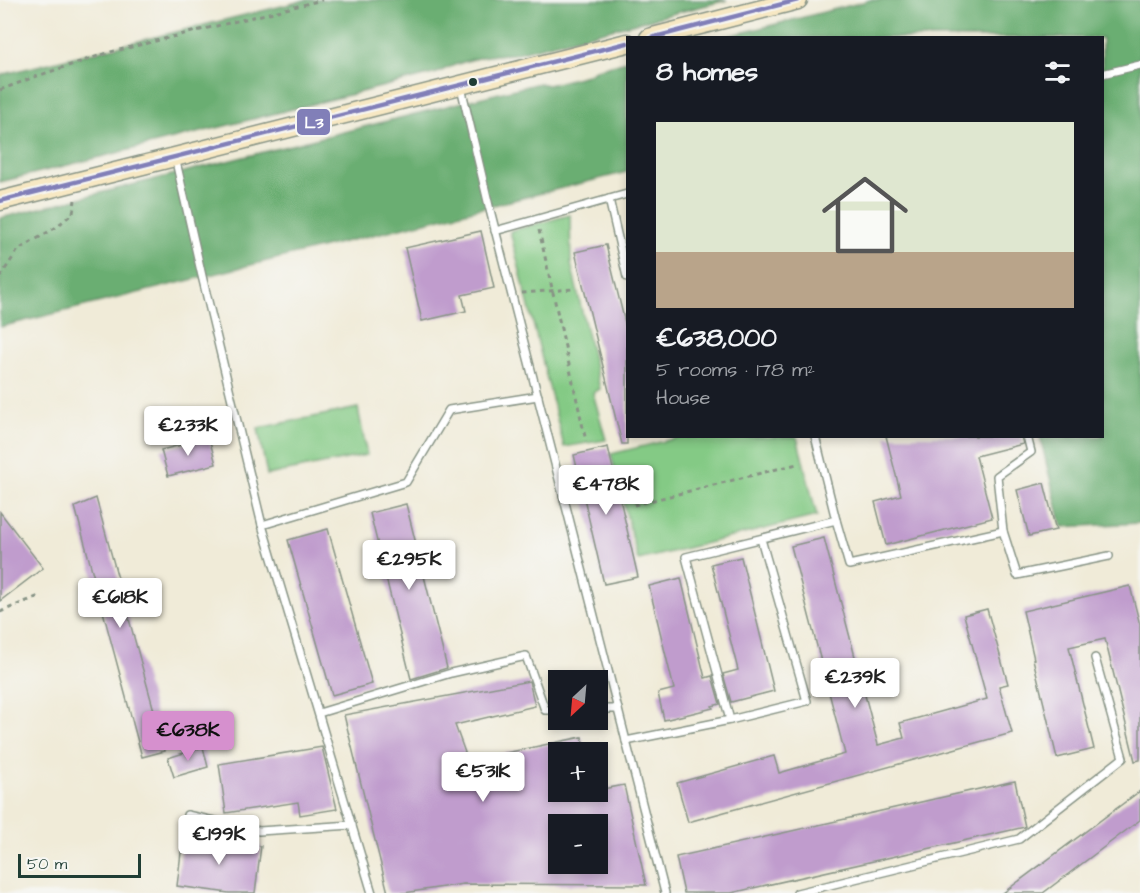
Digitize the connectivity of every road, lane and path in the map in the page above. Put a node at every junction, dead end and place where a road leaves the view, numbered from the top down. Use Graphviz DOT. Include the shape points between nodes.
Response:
graph roads {
  1 [pos="322,0"];
  2 [pos="798,0"];
  3 [pos="657,36"];
  4 [pos="626,43"];
  5 [pos="1140,65"];
  6 [pos="1104,74"];
  7 [pos="460,85"];
  8 [pos="0,90"];
  9 [pos="176,157"];
  10 [pos="71,183"];
  11 [pos="626,194"];
  12 [pos="609,199"];
  13 [pos="0,201"];
  14 [pos="537,219"];
  15 [pos="495,231"];
  16 [pos="626,273"];
  17 [pos="0,277"];
  18 [pos="573,289"];
  19 [pos="552,291"];
  20 [pos="512,294"];
  21 [pos="538,396"];
  22 [pos="816,438"];
  23 [pos="1028,438"];
  24 [pos="586,441"];
  25 [pos="797,464"];
  26 [pos="634,505"];
  27 [pos="836,520"];
  28 [pos="262,525"];
  29 [pos="1003,531"];
  30 [pos="761,539"];
  31 [pos="1109,556"];
  32 [pos="39,596"];
  33 [pos="0,612"];
  34 [pos="1095,658"];
  35 [pos="608,709"];
  36 [pos="618,709"];
  37 [pos="548,710"];
  38 [pos="319,713"];
  39 [pos="730,720"];
  40 [pos="626,741"];
  41 [pos="187,815"];
  42 [pos="352,825"];
  43 [pos="372,893"];
  44 [pos="665,893"];
  45 [pos="797,893"];
  1 -- 8 [label="path" via="111,52"];
  2 -- 3 [label="main road"];
  4 -- 7 [label="main road"];
  5 -- 6 [label="lane"];
  7 -- 9 [label="main road"];
  7 -- 15 [label="lane"];
  9 -- 10 [label="main road"];
  9 -- 28 [label="lane"];
  10 -- 13 [label="main road"];
  10 -- 17 [label="path" via="73,213 18,250"];
  11 -- 12 [label="lane"];
  12 -- 14 [label="lane"];
  12 -- 16 [label="lane"];
  14 -- 15 [label="lane"];
  14 -- 19 [label="path"];
  15 -- 20 [label="lane"];
  18 -- 19 [label="path"];
  19 -- 20 [label="path"];
  19 -- 24 [label="path"];
  20 -- 21 [label="lane"];
  21 -- 28 [label="lane" via="449,410 406,482"];
  21 -- 36 [label="lane"];
  22 -- 27 [label="lane"];
  23 -- 29 [label="lane" via="1031,452 997,476"];
  25 -- 26 [label="path"];
  27 -- 29 [label="lane" via="849,565"];
  27 -- 30 [label="lane"];
  28 -- 38 [label="lane"];
  29 -- 31 [label="lane" via="1017,575"];
  30 -- 39 [label="lane" via="686,557"];
  30 -- 39 [label="lane" via="807,701"];
  32 -- 33 [label="path"];
  34 -- 45 [label="lane" via="1123,758 1018,839"];
  35 -- 36 [label="lane"];
  36 -- 40 [label="lane"];
  37 -- 38 [label="lane" via="544,710 526,656 451,673"];
  38 -- 42 [label="lane"];
  39 -- 40 [label="lane"];
  40 -- 44 [label="lane"];
  41 -- 42 [label="lane" via="259,831"];
  42 -- 43 [label="lane"];
}
